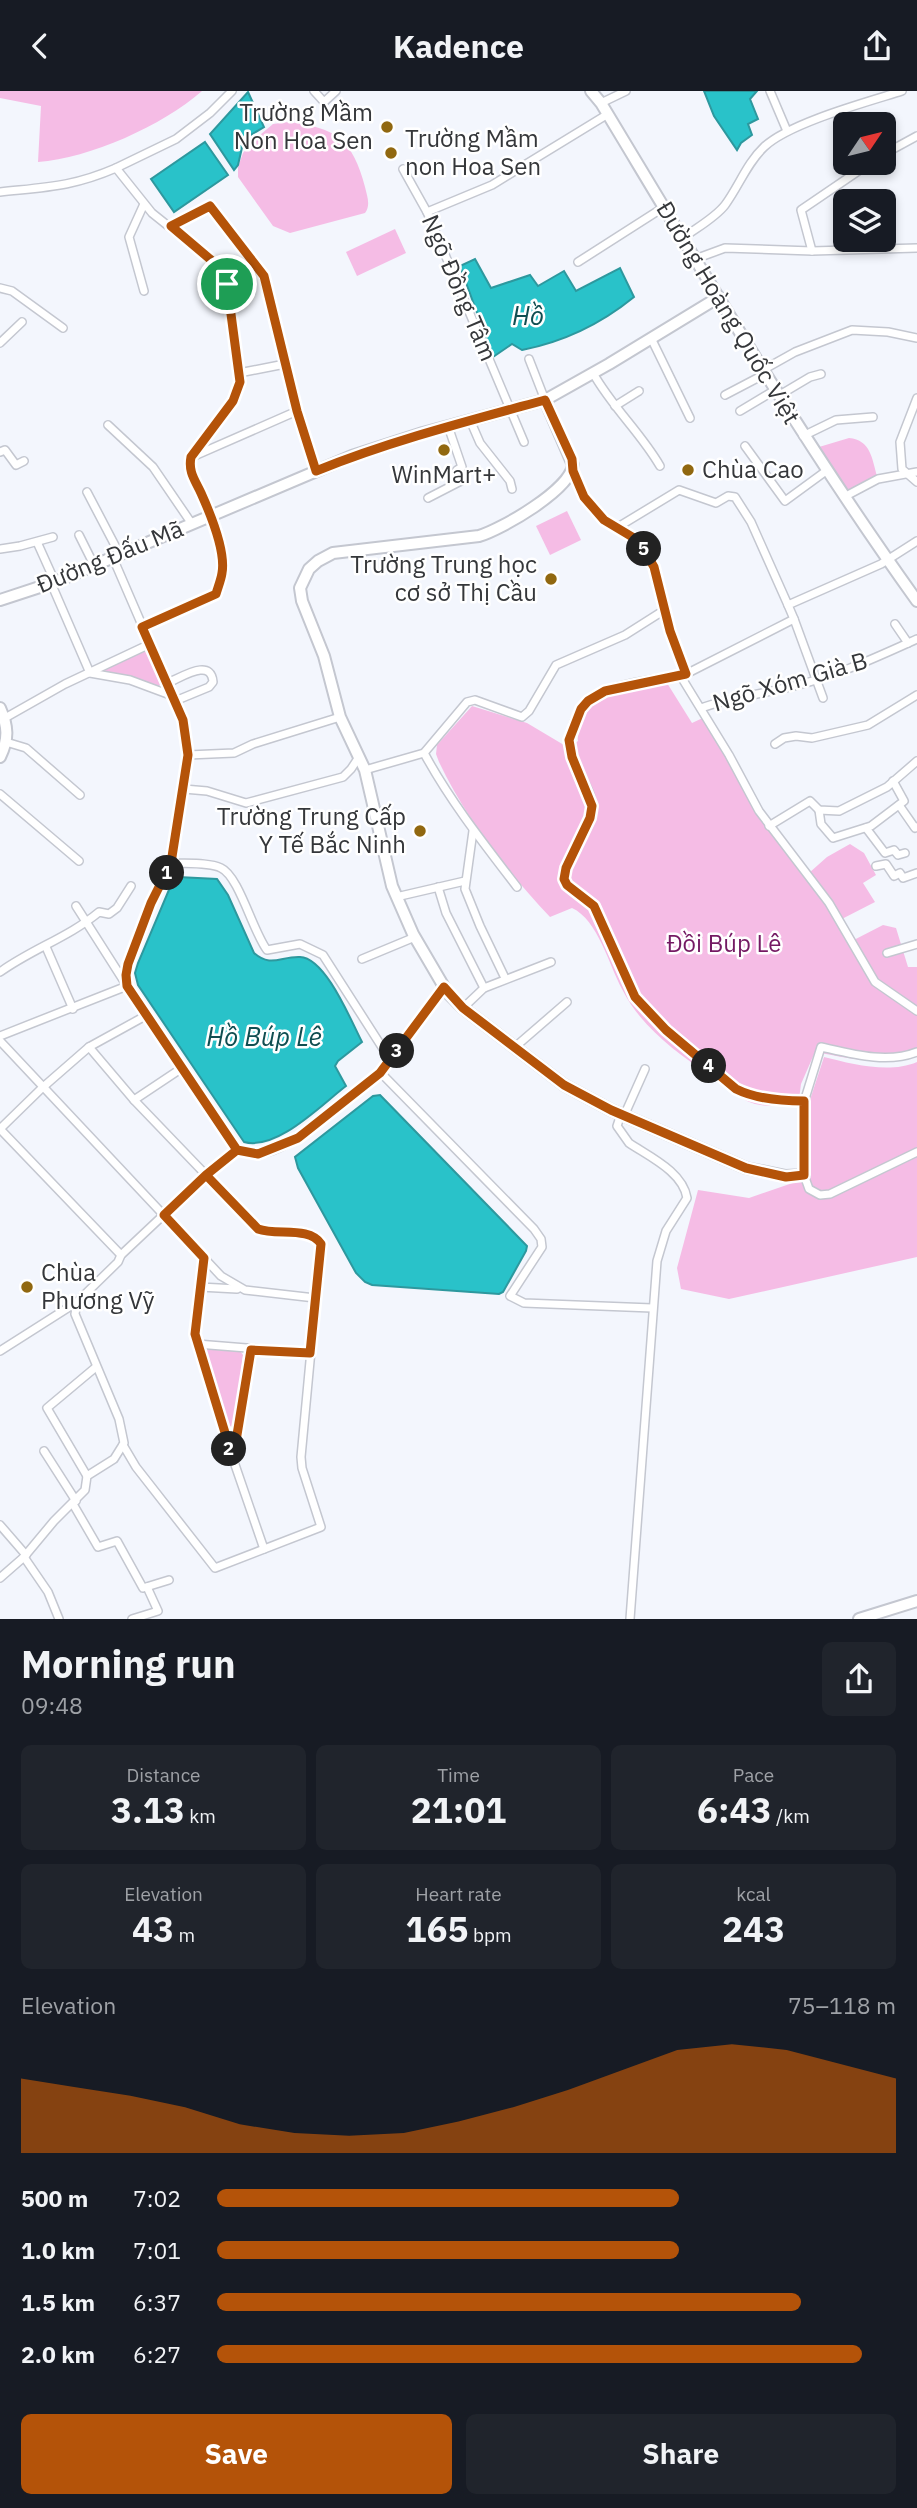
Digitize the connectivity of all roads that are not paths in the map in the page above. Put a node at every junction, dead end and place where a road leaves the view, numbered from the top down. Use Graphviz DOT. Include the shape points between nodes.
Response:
graph roads {
  1 [pos="232,91"];
  2 [pos="314,91"];
  3 [pos="336,91"];
  4 [pos="591,91"];
  5 [pos="626,91"];
  6 [pos="770,91"];
  7 [pos="902,91"];
  8 [pos="601,103"];
  9 [pos="608,114"];
  10 [pos="787,131"];
  11 [pos="917,135"];
  12 [pos="896,147"];
  13 [pos="116,168"];
  14 [pos="403,169"];
  15 [pos="852,175"];
  16 [pos="0,192"];
  17 [pos="144,205"];
  18 [pos="664,207"];
  19 [pos="427,212"];
  20 [pos="171,226"];
  21 [pos="683,238"];
  22 [pos="917,248"];
  23 [pos="812,251"];
  24 [pos="695,259"];
  25 [pos="578,263"];
  26 [pos="0,288"];
  27 [pos="144,291"];
  28 [pos="719,297"];
  29 [pos="22,322"];
  30 [pos="64,328"];
  31 [pos="651,338"];
  32 [pos="917,338"];
  33 [pos="0,343"];
  34 [pos="529,359"];
  35 [pos="285,364"];
  36 [pos="764,372"];
  37 [pos="239,373"];
  38 [pos="593,373"];
  39 [pos="821,374"];
  40 [pos="639,391"];
  41 [pos="777,393"];
  42 [pos="725,395"];
  43 [pos="917,398"];
  44 [pos="545,400"];
  45 [pos="615,406"];
  46 [pos="512,409"];
  47 [pos="297,411"];
  48 [pos="740,411"];
  49 [pos="873,417"];
  50 [pos="690,418"];
  51 [pos="470,420"];
  52 [pos="108,425"];
  53 [pos="448,426"];
  54 [pos="803,436"];
  55 [pos="524,442"];
  56 [pos="745,446"];
  57 [pos="0,452"];
  58 [pos="191,457"];
  59 [pos="24,461"];
  60 [pos="660,466"];
  61 [pos="316,471"];
  62 [pos="573,471"];
  63 [pos="826,471"];
  64 [pos="917,472"];
  65 [pos="904,473"];
  66 [pos="917,482"];
  67 [pos="512,489"];
  68 [pos="87,492"];
  69 [pos="428,498"];
  70 [pos="844,498"];
  71 [pos="210,516"];
  72 [pos="192,524"];
  73 [pos="618,527"];
  74 [pos="79,535"];
  75 [pos="53,537"];
  76 [pos="917,541"];
  77 [pos="37,543"];
  78 [pos="0,549"];
  79 [pos="116,556"];
  80 [pos="888,560"];
  81 [pos="94,565"];
  82 [pos="53,582"];
  83 [pos="0,600"];
  84 [pos="917,601"];
  85 [pos="788,605"];
  86 [pos="666,608"];
  87 [pos="794,619"];
  88 [pos="895,624"];
  89 [pos="142,627"];
  90 [pos="917,639"];
  91 [pos="908,643"];
  92 [pos="150,644"];
  93 [pos="90,673"];
  94 [pos="683,674"];
  95 [pos="817,680"];
  96 [pos="167,683"];
  97 [pos="917,695"];
  98 [pos="174,698"];
  99 [pos="823,698"];
  100 [pos="701,708"];
  101 [pos="2,714"];
  102 [pos="340,717"];
  103 [pos="6,742"];
  104 [pos="775,744"];
  105 [pos="424,753"];
  106 [pos="188,755"];
  107 [pos="0,757"];
  108 [pos="359,757"];
  109 [pos="917,761"];
  110 [pos="365,769"];
  111 [pos="892,781"];
  112 [pos="184,789"];
  113 [pos="0,794"];
  114 [pos="80,795"];
  115 [pos="899,805"];
  116 [pos="819,810"];
  117 [pos="769,826"];
  118 [pos="917,827"];
  119 [pos="866,828"];
  120 [pos="473,830"];
  121 [pos="905,853"];
  122 [pos="79,861"];
  123 [pos="171,863"];
  124 [pos="876,866"];
  125 [pos="917,873"];
  126 [pos="465,881"];
  127 [pos="131,886"];
  128 [pos="438,887"];
  129 [pos="517,887"];
  130 [pos="396,897"];
  131 [pos="76,906"];
  132 [pos="88,922"];
  133 [pos="415,937"];
  134 [pos="917,944"];
  135 [pos="46,947"];
  136 [pos="887,953"];
  137 [pos="362,960"];
  138 [pos="551,961"];
  139 [pos="0,972"];
  140 [pos="505,978"];
  141 [pos="127,986"];
  142 [pos="444,987"];
  143 [pos="484,988"];
  144 [pos="567,1002"];
  145 [pos="463,1008"];
  146 [pos="74,1009"];
  147 [pos="917,1011"];
  148 [pos="147,1015"];
  149 [pos="0,1036"];
  150 [pos="0,1041"];
  151 [pos="89,1047"];
  152 [pos="515,1047"];
  153 [pos="917,1052"];
  154 [pos="388,1064"];
  155 [pos="182,1068"];
  156 [pos="645,1069"];
  157 [pos="380,1073"];
  158 [pos="42,1088"];
  159 [pos="134,1100"];
  160 [pos="804,1101"];
  161 [pos="623,1115"];
  162 [pos="0,1129"];
  163 [pos="237,1150"];
  164 [pos="917,1152"];
  165 [pos="206,1175"];
  166 [pos="804,1175"];
  167 [pos="164,1215"];
  168 [pos="121,1255"];
  169 [pos="204,1258"];
  170 [pos="200,1287"];
  171 [pos="245,1290"];
  172 [pos="315,1298"];
  173 [pos="77,1302"];
  174 [pos="652,1308"];
  175 [pos="197,1344"];
  176 [pos="251,1350"];
  177 [pos="0,1351"];
  178 [pos="310,1353"];
  179 [pos="96,1367"];
  180 [pos="123,1445"];
  181 [pos="44,1451"];
  182 [pos="233,1459"];
  183 [pos="87,1476"];
  184 [pos="74,1502"];
  185 [pos="0,1525"];
  186 [pos="264,1549"];
  187 [pos="25,1556"];
  188 [pos="0,1578"];
  189 [pos="169,1580"];
  190 [pos="147,1587"];
  191 [pos="917,1601"];
  192 [pos="59,1619"];
  193 [pos="132,1619"];
  194 [pos="630,1619"];
  195 [pos="859,1619"];
  1 -- 13 [label="street" via="176,139"];
  2 -- 3 [label="street" via="324,102"];
  4 -- 8 [label="street, Đường Hoàng Quốc Việt"];
  5 -- 8 [label="street"];
  6 -- 10 [label="street"];
  7 -- 10 [label="street"];
  8 -- 9 [label="street, Đường Hoàng Quốc Việt"];
  9 -- 18 [label="street, Đường Hoàng Quốc Việt"];
  9 -- 19 [label="street" via="492,185"];
  10 -- 21 [label="street" via="755,157 723,207"];
  11 -- 12 [label="street"];
  13 -- 16 [label="street" via="86,181"];
  13 -- 17 [label="street"];
  14 -- 19 [label="street, Ngõ Đồng Tâm"];
  15 -- 23 [label="street" via="801,210"];
  17 -- 20 [label="street"];
  17 -- 27 [label="street" via="129,237"];
  18 -- 21 [label="street, Đường Hoàng Quốc Việt"];
  18 -- 25 [label="street"];
  19 -- 46 [label="street, Ngõ Đồng Tâm"];
  20 -- 35 [label="street" via="210,206 264,276"];
  20 -- 37 [label="street" via="224,275"];
  21 -- 24 [label="street, Đường Hoàng Quốc Việt"];
  22 -- 23 [label="street"];
  23 -- 24 [label="street" via="726,248"];
  24 -- 28 [label="street, Đường Hoàng Quốc Việt"];
  26 -- 30 [label="street" via="12,291"];
  28 -- 31 [label="street, Đường Đấu Mã"];
  28 -- 36 [label="street, Đường Hoàng Quốc Việt"];
  29 -- 33 [label="street"];
  31 -- 38 [label="street, Đường Đấu Mã"];
  31 -- 50 [label="street"];
  32 -- 36 [label="street" via="852,330 795,352"];
  34 -- 44 [label="street"];
  35 -- 37 [label="street"];
  35 -- 47 [label="street"];
  36 -- 41 [label="street, Đường Hoàng Quốc Việt"];
  36 -- 42 [label="street"];
  37 -- 58 [label="street" via="233,401"];
  38 -- 44 [label="street, Đường Đấu Mã"];
  38 -- 45 [label="street"];
  39 -- 41 [label="street"];
  40 -- 45 [label="street"];
  41 -- 48 [label="street"];
  41 -- 54 [label="street, Đường Hoàng Quốc Việt"];
  43 -- 65 [label="street" via="900,442"];
  44 -- 46 [label="street, Đường Đấu Mã"];
  44 -- 62 [label="street"];
  45 -- 60 [label="street"];
  46 -- 51 [label="street, Đường Đấu Mã"];
  46 -- 55 [label="street, Ngõ Đồng Tâm"];
  47 -- 58 [label="street"];
  47 -- 61 [label="street"];
  49 -- 54 [label="street" via="836,420"];
  51 -- 53 [label="street, Đường Đấu Mã"];
  51 -- 67 [label="street"];
  52 -- 72 [label="street" via="153,467"];
  53 -- 61 [label="street, Đường Đấu Mã"];
  53 -- 69 [label="street" via="462,467 457,470 461,481"];
  54 -- 63 [label="street, Đường Hoàng Quốc Việt"];
  56 -- 63 [label="street" via="785,501"];
  57 -- 59 [label="street" via="5,450 16,465"];
  58 -- 71 [label="street" via="192,478"];
  61 -- 71 [label="street, Đường Đấu Mã"];
  62 -- 73 [label="street" via="593,510"];
  62 -- 102 [label="street" via="525,513 496,531 340,551 313,564 300,594 324,656"];
  63 -- 70 [label="street, Đường Hoàng Quốc Việt"];
  64 -- 65 [label="street"];
  65 -- 66 [label="street"];
  65 -- 70 [label="street" via="877,480"];
  68 -- 79 [label="street"];
  70 -- 80 [label="street, Đường Hoàng Quốc Việt"];
  71 -- 72 [label="street, Đường Đấu Mã"];
  71 -- 89 [label="street" via="223,570 216,594"];
  72 -- 79 [label="street, Đường Đấu Mã"];
  73 -- 85 [label="street" via="678,490 716,503 735,497"];
  73 -- 86 [label="street" via="639,541 647,554"];
  74 -- 81 [label="street"];
  75 -- 77 [label="street"];
  76 -- 80 [label="street"];
  77 -- 78 [label="street"];
  77 -- 82 [label="street"];
  79 -- 81 [label="street, Đường Đấu Mã"];
  79 -- 89 [label="street"];
  80 -- 84 [label="street, Đường Hoàng Quốc Việt"];
  80 -- 85 [label="street"];
  81 -- 82 [label="street, Đường Đấu Mã"];
  82 -- 83 [label="street, Đường Đấu Mã"];
  82 -- 93 [label="street"];
  85 -- 87 [label="street"];
  86 -- 94 [label="street"];
  86 -- 105 [label="street" via="625,635 556,665 522,717 475,700 467,702"];
  87 -- 94 [label="street"];
  87 -- 95 [label="street"];
  88 -- 91 [label="street"];
  89 -- 92 [label="street"];
  90 -- 91 [label="street, Ngõ Xóm Già B"];
  91 -- 95 [label="street, Ngõ Xóm Già B"];
  92 -- 93 [label="street"];
  92 -- 96 [label="street"];
  93 -- 98 [label="street" via="130,680"];
  93 -- 101 [label="street"];
  94 -- 100 [label="street"];
  94 -- 160 [label="street" via="605,691 588,701 576,717 569,740 572,757 592,806 564,879 594,906 632,994 666,1030 745,1094"];
  95 -- 99 [label="street"];
  95 -- 100 [label="street, Ngõ Xóm Già B"];
  96 -- 98 [label="street"];
  96 -- 98 [label="street" via="202,669 212,676 209,687"];
  97 -- 104 [label="street" via="868,725 812,738 784,738"];
  98 -- 106 [label="street"];
  100 -- 117 [label="street"];
  101 -- 103 [label="street" via="8,725"];
  102 -- 106 [label="street" via="234,753"];
  102 -- 108 [label="street"];
  103 -- 107 [label="street"];
  103 -- 114 [label="street" via="26,748"];
  105 -- 110 [label="street"];
  105 -- 120 [label="street"];
  106 -- 112 [label="street"];
  108 -- 110 [label="street"];
  108 -- 112 [label="street" via="343,777 263,800 236,802 207,791"];
  109 -- 111 [label="street"];
  110 -- 130 [label="street"];
  111 -- 115 [label="street" via="904,801"];
  111 -- 116 [label="street" via="839,811"];
  112 -- 123 [label="street"];
  113 -- 122 [label="street"];
  115 -- 118 [label="street"];
  115 -- 119 [label="street"];
  116 -- 117 [label="street" via="810,801"];
  116 -- 119 [label="street" via="821,824 833,838"];
  117 -- 147 [label="street" via="829,903 875,982"];
  119 -- 121 [label="street" via="885,853"];
  120 -- 126 [label="street"];
  120 -- 129 [label="street"];
  123 -- 141 [label="street" via="128,964"];
  123 -- 154 [label="street" via="226,871 267,950 300,944 323,955 388,1056"];
  124 -- 125 [label="street" via="886,864 894,876 900,873 903,878"];
  126 -- 128 [label="street"];
  126 -- 140 [label="street" via="472,908"];
  127 -- 132 [label="street" via="117,908 109,914 99,912"];
  128 -- 130 [label="street"];
  128 -- 143 [label="street"];
  130 -- 133 [label="street"];
  131 -- 132 [label="street"];
  132 -- 135 [label="street"];
  132 -- 141 [label="street"];
  133 -- 137 [label="street"];
  133 -- 142 [label="street"];
  134 -- 136 [label="street"];
  135 -- 139 [label="street"];
  135 -- 146 [label="street"];
  138 -- 140 [label="street"];
  140 -- 143 [label="street"];
  141 -- 146 [label="street"];
  141 -- 148 [label="street"];
  142 -- 145 [label="street"];
  142 -- 154 [label="street"];
  143 -- 145 [label="street"];
  144 -- 152 [label="street"];
  145 -- 152 [label="street"];
  146 -- 149 [label="street"];
  148 -- 151 [label="street"];
  148 -- 155 [label="street"];
  150 -- 158 [label="street"];
  151 -- 158 [label="street"];
  151 -- 159 [label="street"];
  152 -- 161 [label="street" via="564,1085"];
  153 -- 160 [label="street" via="876,1057 821,1047"];
  154 -- 157 [label="street"];
  155 -- 159 [label="street"];
  155 -- 163 [label="street"];
  156 -- 161 [label="street"];
  157 -- 163 [label="street" via="294,1141 258,1154"];
  157 -- 174 [label="street" via="541,1239 542,1247 510,1296 524,1303"];
  158 -- 162 [label="street"];
  158 -- 167 [label="street"];
  159 -- 165 [label="street"];
  160 -- 166 [label="street"];
  161 -- 166 [label="street" via="746,1168 786,1177"];
  161 -- 174 [label="street" via="617,1126 629,1143 686,1188 687,1198 660,1249"];
  162 -- 168 [label="street"];
  163 -- 165 [label="street"];
  164 -- 166 [label="street" via="830,1194 809,1189"];
  165 -- 167 [label="street"];
  165 -- 172 [label="street" via="258,1229 318,1240"];
  167 -- 168 [label="street"];
  167 -- 169 [label="street"];
  168 -- 173 [label="street"];
  169 -- 170 [label="street"];
  169 -- 171 [label="street" via="220,1276"];
  170 -- 171 [label="street"];
  170 -- 175 [label="street"];
  171 -- 172 [label="street"];
  172 -- 178 [label="street"];
  173 -- 177 [label="street"];
  173 -- 179 [label="street" via="75,1314"];
  174 -- 194 [label="street"];
  175 -- 176 [label="street"];
  175 -- 182 [label="street"];
  176 -- 178 [label="street"];
  176 -- 182 [label="street"];
  178 -- 186 [label="street" via="301,1457 321,1527"];
  179 -- 180 [label="street" via="119,1419"];
  179 -- 183 [label="street" via="47,1408"];
  180 -- 183 [label="street" via="114,1459"];
  180 -- 186 [label="street" via="215,1568"];
  181 -- 184 [label="street"];
  182 -- 186 [label="street"];
  183 -- 184 [label="street" via="85,1490"];
  184 -- 187 [label="street"];
  184 -- 190 [label="street" via="97,1547 117,1541 143,1588"];
  185 -- 187 [label="street"];
  187 -- 188 [label="street"];
  187 -- 192 [label="street"];
  189 -- 190 [label="street"];
  190 -- 193 [label="street" via="158,1611"];
  191 -- 195 [label="street"];
}
